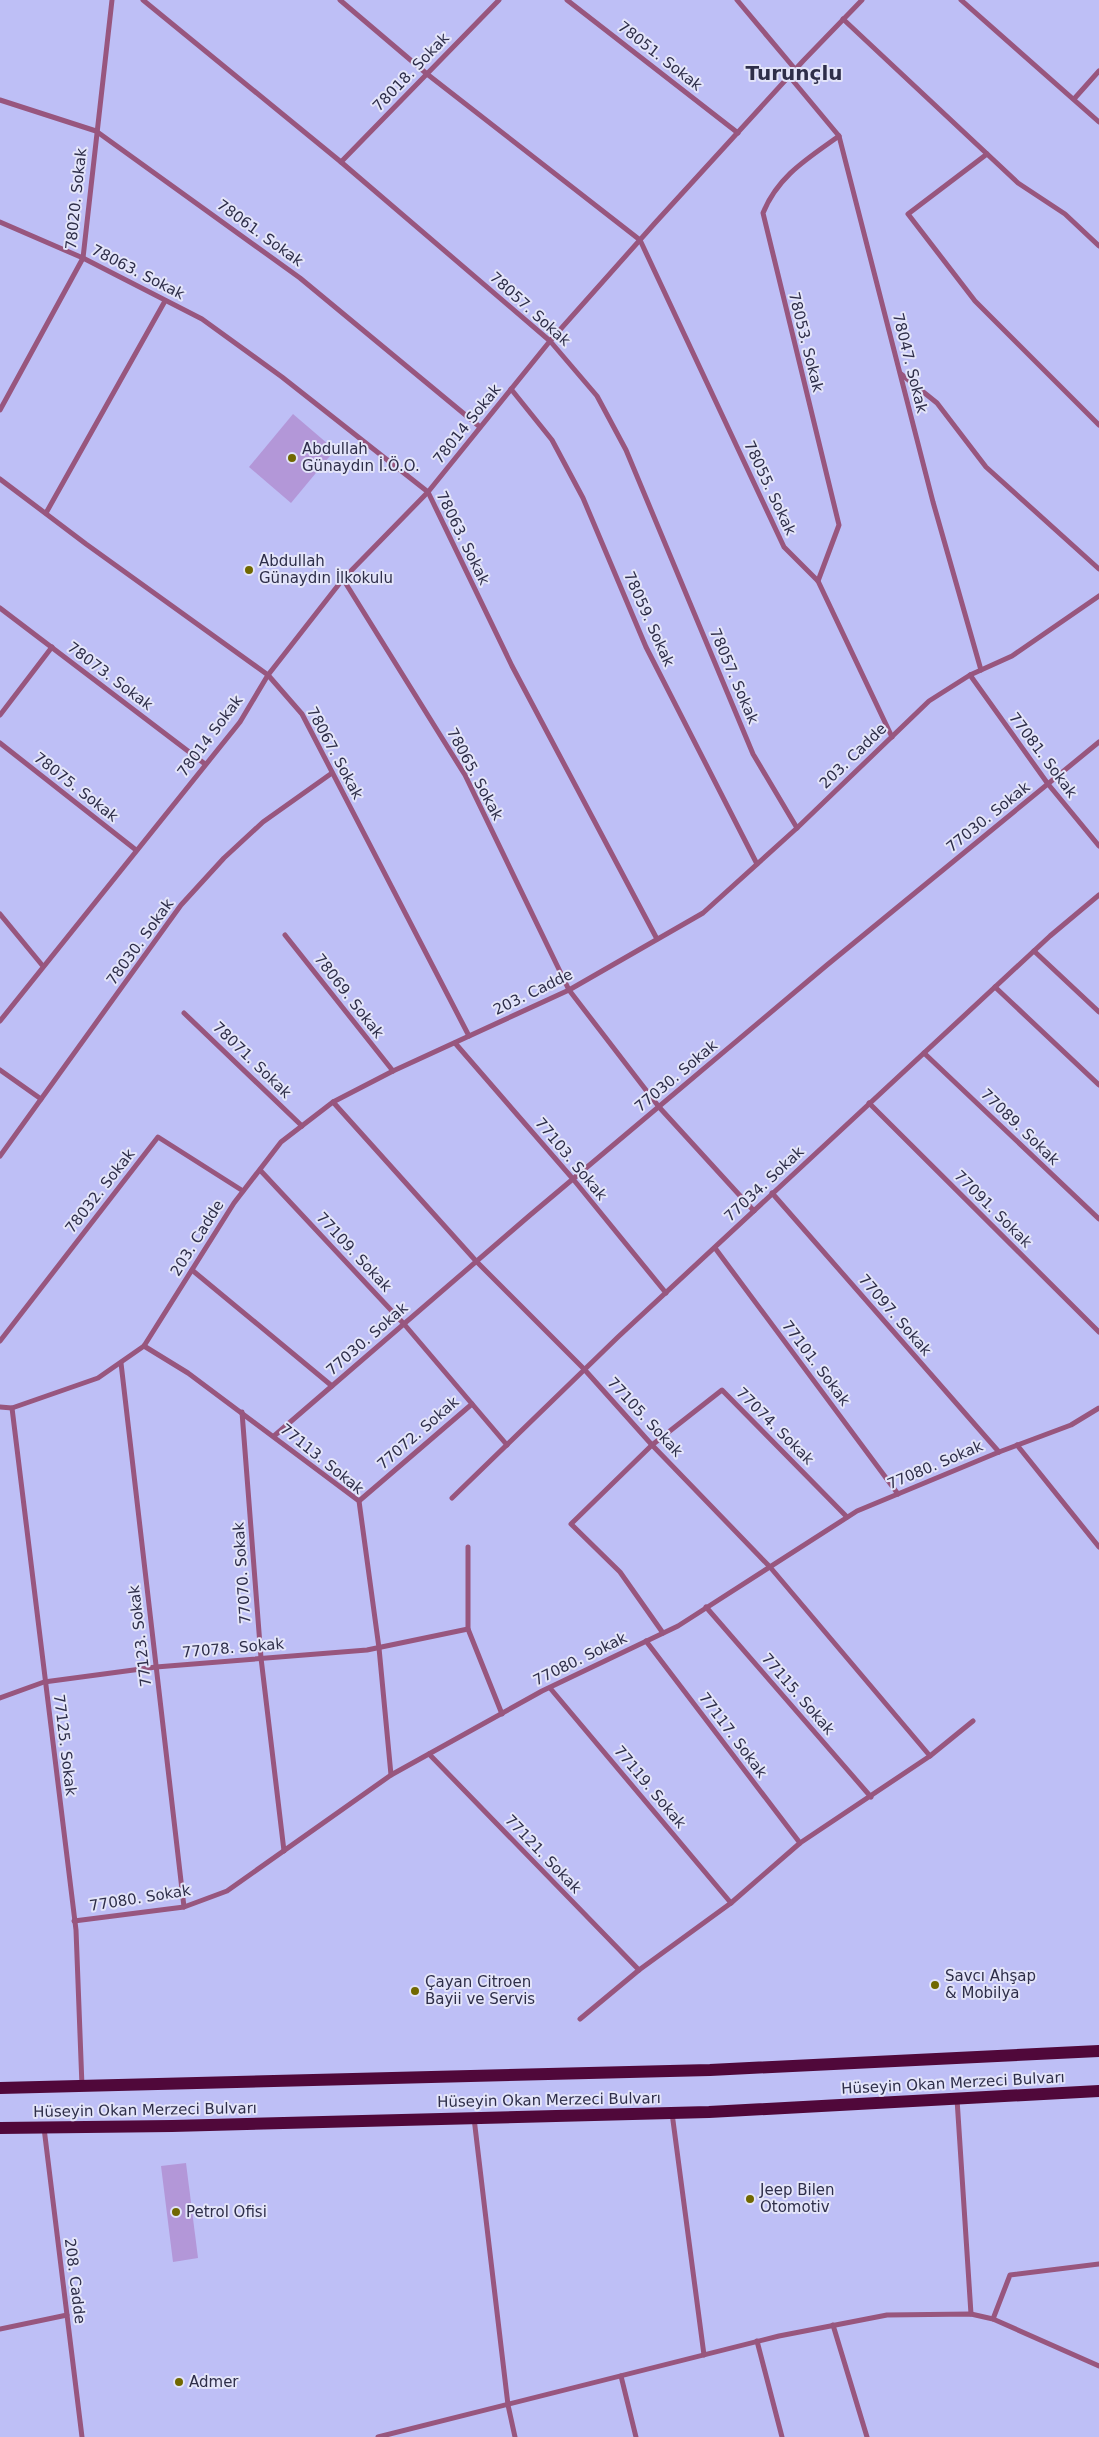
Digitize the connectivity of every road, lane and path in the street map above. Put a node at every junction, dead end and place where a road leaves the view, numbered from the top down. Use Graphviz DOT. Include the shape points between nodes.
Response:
graph roads {
  1 [pos="112,0"];
  2 [pos="142,0"];
  3 [pos="340,0"];
  4 [pos="500,0"];
  5 [pos="567,0"];
  6 [pos="737,0"];
  7 [pos="862,0"];
  8 [pos="961,0"];
  9 [pos="843,19"];
  10 [pos="795,69"];
  11 [pos="1099,71"];
  12 [pos="427,74"];
  13 [pos="788,76"];
  14 [pos="1074,99"];
  15 [pos="0,100"];
  16 [pos="1099,122"];
  17 [pos="96,131"];
  18 [pos="738,132"];
  19 [pos="839,136"];
  20 [pos="987,154"];
  21 [pos="341,162"];
  22 [pos="0,222"];
  23 [pos="640,240"];
  24 [pos="1099,246"];
  25 [pos="83,258"];
  26 [pos="166,300"];
  27 [pos="550,340"];
  28 [pos="900,373"];
  29 [pos="511,389"];
  30 [pos="0,410"];
  31 [pos="1099,425"];
  32 [pos="480,428"];
  33 [pos="0,479"];
  34 [pos="428,492"];
  35 [pos="46,513"];
  36 [pos="1099,569"];
  37 [pos="343,579"];
  38 [pos="818,581"];
  39 [pos="1099,596"];
  40 [pos="0,608"];
  41 [pos="52,647"];
  42 [pos="981,670"];
  43 [pos="268,675"];
  44 [pos="970,675"];
  45 [pos="0,715"];
  46 [pos="892,737"];
  47 [pos="1099,742"];
  48 [pos="0,743"];
  49 [pos="206,764"];
  50 [pos="332,773"];
  51 [pos="1048,784"];
  52 [pos="797,828"];
  53 [pos="1099,846"];
  54 [pos="136,850"];
  55 [pos="757,864"];
  56 [pos="1099,895"];
  57 [pos="0,914"];
  58 [pos="285,935"];
  59 [pos="657,939"];
  60 [pos="1034,951"];
  61 [pos="42,965"];
  62 [pos="995,987"];
  63 [pos="569,990"];
  64 [pos="1099,1012"];
  65 [pos="184,1013"];
  66 [pos="0,1021"];
  67 [pos="469,1036"];
  68 [pos="455,1043"];
  69 [pos="924,1053"];
  70 [pos="0,1070"];
  71 [pos="393,1071"];
  72 [pos="1099,1084"];
  73 [pos="41,1099"];
  74 [pos="332,1102"];
  75 [pos="870,1103"];
  76 [pos="659,1107"];
  77 [pos="302,1126"];
  78 [pos="0,1156"];
  79 [pos="260,1170"];
  80 [pos="573,1179"];
  81 [pos="243,1191"];
  82 [pos="772,1193"];
  83 [pos="754,1211"];
  84 [pos="1099,1219"];
  85 [pos="715,1248"];
  86 [pos="476,1261"];
  87 [pos="192,1270"];
  88 [pos="666,1293"];
  89 [pos="404,1324"];
  90 [pos="1099,1332"];
  91 [pos="0,1341"];
  92 [pos="144,1346"];
  93 [pos="121,1363"];
  94 [pos="584,1369"];
  95 [pos="332,1386"];
  96 [pos="472,1404"];
  97 [pos="0,1407"];
  98 [pos="12,1408"];
  99 [pos="1099,1408"];
  100 [pos="242,1412"];
  101 [pos="274,1436"];
  102 [pos="506,1445"];
  103 [pos="652,1445"];
  104 [pos="1017,1445"];
  105 [pos="998,1452"];
  106 [pos="898,1494"];
  107 [pos="452,1498"];
  108 [pos="359,1501"];
  109 [pos="847,1518"];
  110 [pos="468,1547"];
  111 [pos="1099,1548"];
  112 [pos="770,1567"];
  113 [pos="706,1608"];
  114 [pos="468,1629"];
  115 [pos="664,1632"];
  116 [pos="646,1641"];
  117 [pos="379,1648"];
  118 [pos="261,1658"];
  119 [pos="156,1667"];
  120 [pos="44,1682"];
  121 [pos="550,1688"];
  122 [pos="0,1698"];
  123 [pos="502,1714"];
  124 [pos="972,1721"];
  125 [pos="429,1754"];
  126 [pos="930,1756"];
  127 [pos="391,1775"];
  128 [pos="871,1797"];
  129 [pos="800,1843"];
  130 [pos="284,1851"];
  131 [pos="731,1903"];
  132 [pos="184,1907"];
  133 [pos="74,1921"];
  134 [pos="639,1970"];
  135 [pos="580,2019"];
  136 [pos="1099,2051"];
  137 [pos="82,2087"];
  138 [pos="0,2088"];
  139 [pos="1099,2091"];
  140 [pos="957,2099"];
  141 [pos="672,2113"];
  142 [pos="474,2118"];
  143 [pos="0,2128"];
  144 [pos="44,2128"];
  145 [pos="1099,2264"];
  146 [pos="971,2314"];
  147 [pos="67,2315"];
  148 [pos="992,2320"];
  149 [pos="833,2325"];
  150 [pos="0,2329"];
  151 [pos="757,2341"];
  152 [pos="704,2355"];
  153 [pos="1099,2366"];
  154 [pos="621,2376"];
  155 [pos="508,2405"];
  156 [pos="397,2435"];
  157 [pos="82,2437"];
  158 [pos="378,2437"];
  159 [pos="515,2437"];
  160 [pos="636,2437"];
  161 [pos="782,2437"];
  162 [pos="867,2437"];
  1 -- 17 [label="street, 78020. Sokak"];
  2 -- 21 [label="street, 78057. Sokak"];
  3 -- 12 [label="street"];
  4 -- 12 [label="street, 78018. Sokak"];
  5 -- 18 [label="street, 78051. Sokak"];
  6 -- 10 [label="street"];
  7 -- 9 [label="street, 78014 Sokak"];
  8 -- 14 [label="street"];
  9 -- 10 [label="street, 78014 Sokak"];
  9 -- 20 [label="street"];
  10 -- 13 [label="street, 78014 Sokak"];
  11 -- 14 [label="street"];
  12 -- 21 [label="street, 78018. Sokak"];
  12 -- 23 [label="street"];
  13 -- 18 [label="street, 78014 Sokak"];
  13 -- 19 [label="street, 78047. Sokak"];
  14 -- 16 [label="street"];
  15 -- 17 [label="street, 78061. Sokak"];
  17 -- 25 [label="street, 78020. Sokak"];
  17 -- 32 [label="street, 78061. Sokak" via="300,278"];
  18 -- 23 [label="street, 78014 Sokak"];
  19 -- 28 [label="street, 78047. Sokak"];
  19 -- 38 [label="street, 78053. Sokak" via="798,166 771,193 762,213 839,525"];
  20 -- 24 [label="street" via="1018,184 1066,214"];
  20 -- 31 [label="street" via="908,214 975,301"];
  21 -- 27 [label="street, 78057. Sokak"];
  22 -- 25 [label="street, 78063. Sokak"];
  23 -- 27 [label="street, 78014 Sokak"];
  23 -- 38 [label="street, 78055. Sokak" via="784,548"];
  25 -- 26 [label="street, 78063. Sokak"];
  25 -- 30 [label="street, 78020. Sokak"];
  26 -- 34 [label="street, 78063. Sokak" via="202,319 282,376"];
  26 -- 35 [label="street"];
  27 -- 29 [label="street, 78014 Sokak"];
  27 -- 52 [label="street, 78057. Sokak" via="597,396 626,450 754,754"];
  28 -- 36 [label="street" via="937,403 986,467"];
  28 -- 42 [label="street, 78047. Sokak"];
  29 -- 32 [label="street, 78014 Sokak"];
  29 -- 55 [label="street, 78059. Sokak" via="552,440 583,498 646,647"];
  32 -- 34 [label="street, 78014 Sokak"];
  33 -- 35 [label="street, 78067. Sokak"];
  34 -- 37 [label="street, 78014 Sokak"];
  34 -- 59 [label="street, 78063. Sokak" via="512,666"];
  35 -- 43 [label="street, 78067. Sokak"];
  37 -- 43 [label="street, 78014 Sokak"];
  37 -- 63 [label="street, 78065. Sokak" via="465,775"];
  38 -- 46 [label="street, 78055. Sokak"];
  39 -- 42 [label="street, 203. Cadde" via="1012,656"];
  40 -- 41 [label="street, 78073. Sokak"];
  41 -- 45 [label="street"];
  41 -- 49 [label="street, 78073. Sokak"];
  42 -- 44 [label="street, 203. Cadde"];
  43 -- 49 [label="street, 78014 Sokak" via="240,722"];
  43 -- 50 [label="street, 78067. Sokak" via="302,714"];
  44 -- 46 [label="street, 203. Cadde" via="929,701"];
  44 -- 51 [label="street, 77081. Sokak"];
  46 -- 52 [label="street, 203. Cadde"];
  47 -- 51 [label="street, 77030. Sokak"];
  48 -- 54 [label="street, 78075. Sokak"];
  49 -- 54 [label="street, 78014 Sokak"];
  50 -- 67 [label="street, 78067. Sokak"];
  50 -- 73 [label="street, 78030. Sokak" via="263,822 181,905"];
  51 -- 53 [label="street, 77081. Sokak"];
  51 -- 76 [label="street, 77030. Sokak"];
  52 -- 55 [label="street, 203. Cadde"];
  54 -- 61 [label="street, 78014 Sokak"];
  55 -- 59 [label="street, 203. Cadde" via="703,913"];
  56 -- 60 [label="street, 77034. Sokak"];
  57 -- 61 [label="street"];
  58 -- 71 [label="street, 78069. Sokak"];
  59 -- 63 [label="street, 203. Cadde"];
  60 -- 62 [label="street, 77034. Sokak"];
  60 -- 64 [label="street"];
  61 -- 66 [label="street, 78014 Sokak"];
  62 -- 69 [label="street, 77034. Sokak"];
  62 -- 72 [label="street"];
  63 -- 67 [label="street, 203. Cadde"];
  63 -- 76 [label="street"];
  65 -- 77 [label="street, 78071. Sokak"];
  67 -- 68 [label="street, 203. Cadde"];
  68 -- 71 [label="street, 203. Cadde"];
  68 -- 80 [label="street, 77103. Sokak"];
  69 -- 75 [label="street, 77034. Sokak"];
  69 -- 84 [label="street, 77089. Sokak"];
  70 -- 73 [label="street"];
  71 -- 74 [label="street, 203. Cadde"];
  73 -- 78 [label="street, 78030. Sokak"];
  74 -- 77 [label="street, 203. Cadde"];
  74 -- 86 [label="street, 77105. Sokak"];
  75 -- 82 [label="street, 77034. Sokak"];
  75 -- 90 [label="street, 77091. Sokak"];
  76 -- 80 [label="street, 77030. Sokak"];
  76 -- 83 [label="street"];
  77 -- 79 [label="street, 203. Cadde" via="281,1142"];
  79 -- 81 [label="street, 203. Cadde"];
  79 -- 89 [label="street, 77109. Sokak"];
  80 -- 86 [label="street, 77030. Sokak"];
  80 -- 88 [label="street, 77103. Sokak"];
  81 -- 87 [label="street, 203. Cadde"];
  81 -- 91 [label="street, 78032. Sokak" via="158,1137"];
  82 -- 83 [label="street, 77034. Sokak"];
  82 -- 105 [label="street, 77097. Sokak"];
  83 -- 85 [label="street, 77034. Sokak"];
  85 -- 88 [label="street, 77034. Sokak"];
  85 -- 106 [label="street, 77101. Sokak"];
  86 -- 89 [label="street, 77030. Sokak"];
  86 -- 94 [label="street, 77105. Sokak"];
  87 -- 92 [label="street, 203. Cadde"];
  87 -- 95 [label="street"];
  88 -- 94 [label="street, 77034. Sokak"];
  89 -- 95 [label="street, 77030. Sokak"];
  89 -- 96 [label="street, 77109. Sokak"];
  92 -- 93 [label="street, 203. Cadde"];
  92 -- 100 [label="street, 77113. Sokak"];
  93 -- 98 [label="street, 203. Cadde" via="98,1378"];
  93 -- 119 [label="street, 77123. Sokak"];
  94 -- 102 [label="street, 77034. Sokak"];
  94 -- 103 [label="street, 77105. Sokak"];
  95 -- 101 [label="street, 77030. Sokak"];
  96 -- 102 [label="street, 77109. Sokak"];
  96 -- 108 [label="street, 77072. Sokak"];
  97 -- 98 [label="street, 203. Cadde"];
  98 -- 120 [label="street, 77125. Sokak"];
  99 -- 104 [label="street, 77080. Sokak" via="1071,1425"];
  100 -- 101 [label="street, 77113. Sokak"];
  100 -- 118 [label="street, 77070. Sokak"];
  101 -- 108 [label="street, 77113. Sokak"];
  102 -- 107 [label="street, 77034. Sokak"];
  103 -- 109 [label="street, 77074. Sokak" via="722,1390"];
  103 -- 112 [label="street, 77105. Sokak"];
  103 -- 115 [label="street, 77074. Sokak" via="571,1524 620,1572"];
  104 -- 105 [label="street, 77080. Sokak"];
  104 -- 111 [label="street"];
  105 -- 106 [label="street, 77080. Sokak"];
  106 -- 109 [label="street, 77080. Sokak"];
  108 -- 117 [label="street, 77113. Sokak"];
  109 -- 112 [label="street, 77080. Sokak"];
  110 -- 114 [label="street"];
  112 -- 113 [label="street, 77080. Sokak"];
  112 -- 126 [label="street, 77105. Sokak"];
  113 -- 115 [label="street, 77080. Sokak"];
  113 -- 128 [label="street, 77115. Sokak"];
  114 -- 117 [label="street, 77078. Sokak"];
  114 -- 123 [label="street"];
  115 -- 116 [label="street, 77080. Sokak"];
  116 -- 121 [label="street, 77080. Sokak"];
  116 -- 129 [label="street, 77117. Sokak"];
  117 -- 118 [label="street, 77078. Sokak"];
  117 -- 127 [label="street, 77113. Sokak"];
  118 -- 119 [label="street, 77078. Sokak"];
  118 -- 130 [label="street, 77070. Sokak"];
  119 -- 120 [label="street, 77078. Sokak"];
  119 -- 132 [label="street, 77123. Sokak"];
  120 -- 122 [label="street, 77078. Sokak"];
  120 -- 133 [label="street, 77125. Sokak"];
  121 -- 123 [label="street, 77080. Sokak"];
  121 -- 131 [label="street, 77119. Sokak"];
  123 -- 125 [label="street, 77080. Sokak"];
  124 -- 126 [label="street"];
  125 -- 127 [label="street, 77080. Sokak"];
  125 -- 134 [label="street, 77121. Sokak"];
  126 -- 128 [label="street"];
  127 -- 130 [label="street, 77080. Sokak"];
  128 -- 129 [label="street"];
  129 -- 131 [label="street"];
  130 -- 132 [label="street, 77080. Sokak" via="227,1891"];
  131 -- 134 [label="street"];
  132 -- 133 [label="street, 77080. Sokak"];
  133 -- 137 [label="street, 77125. Sokak"];
  134 -- 135 [label="street"];
  136 -- 137 [label="main road, Hüseyin Okan Merzeci Bulvarı" via="710,2070"];
  137 -- 138 [label="main road, Hüseyin Okan Merzeci Bulvarı"];
  139 -- 140 [label="main road, Hüseyin Okan Merzeci Bulvarı"];
  140 -- 141 [label="main road, Hüseyin Okan Merzeci Bulvarı"];
  140 -- 146 [label="street"];
  141 -- 142 [label="main road, Hüseyin Okan Merzeci Bulvarı"];
  141 -- 152 [label="street"];
  142 -- 144 [label="main road, Hüseyin Okan Merzeci Bulvarı"];
  142 -- 155 [label="street"];
  143 -- 144 [label="main road, Hüseyin Okan Merzeci Bulvarı"];
  144 -- 147 [label="street, 208. Cadde"];
  145 -- 148 [label="street" via="1010,2275"];
  146 -- 148 [label="street"];
  146 -- 149 [label="street" via="887,2315"];
  147 -- 150 [label="street"];
  147 -- 157 [label="street, 208. Cadde"];
  148 -- 153 [label="street"];
  149 -- 151 [label="street"];
  149 -- 162 [label="street"];
  151 -- 152 [label="street"];
  151 -- 161 [label="street"];
  152 -- 154 [label="street"];
  154 -- 155 [label="street"];
  154 -- 160 [label="street"];
  155 -- 156 [label="street"];
  155 -- 159 [label="street"];
  156 -- 158 [label="street"];
}
